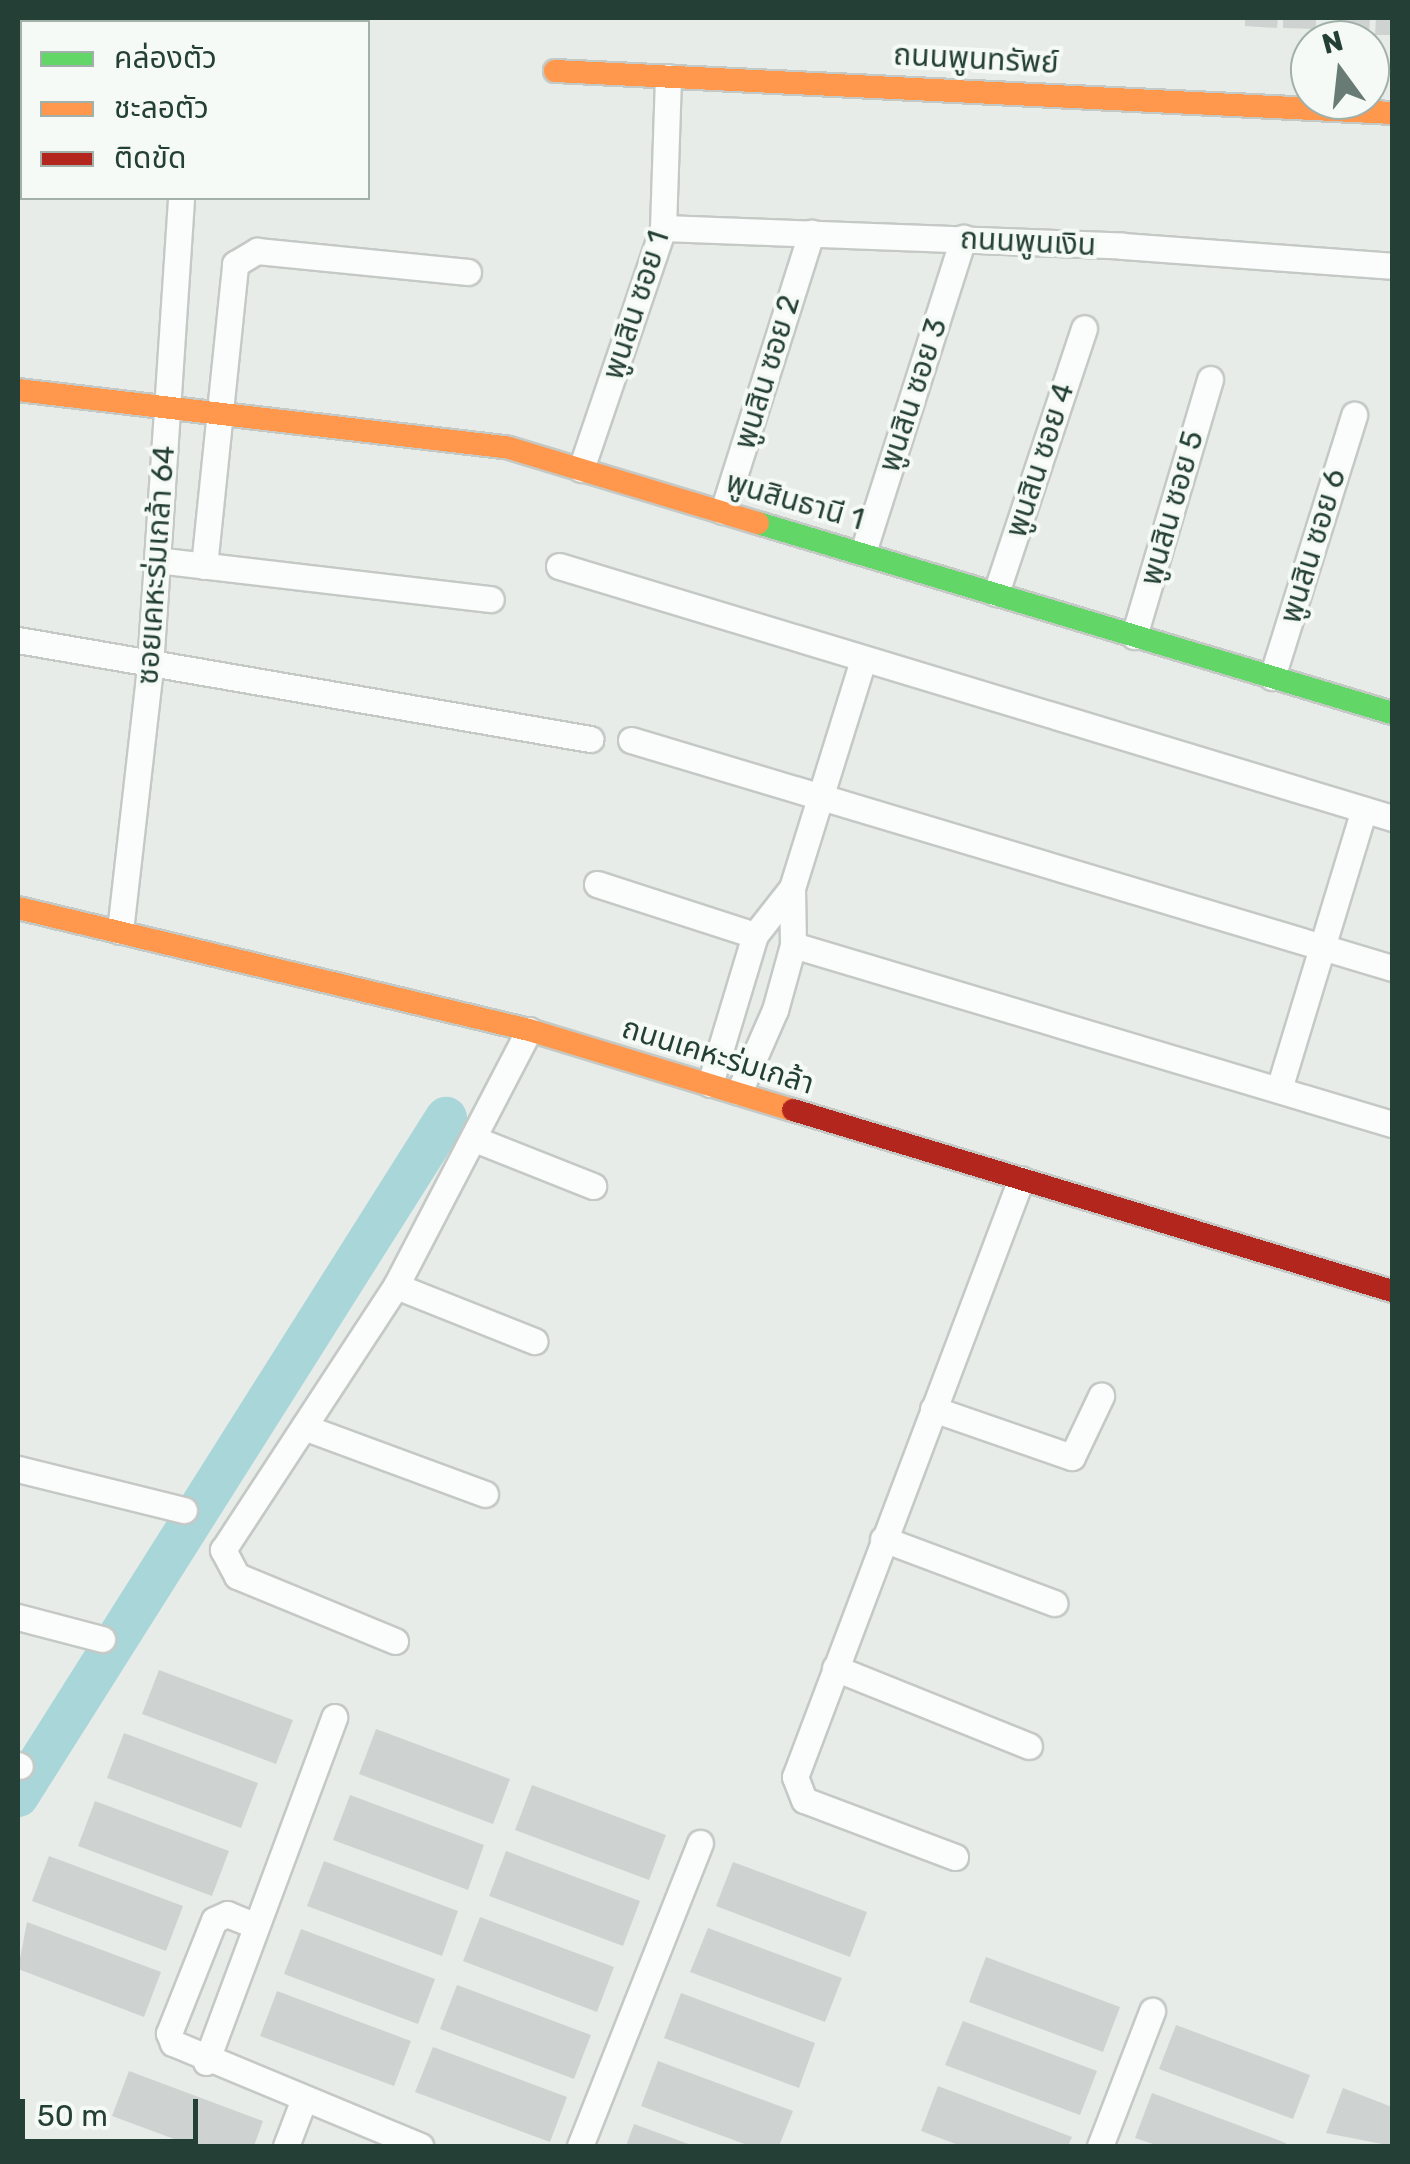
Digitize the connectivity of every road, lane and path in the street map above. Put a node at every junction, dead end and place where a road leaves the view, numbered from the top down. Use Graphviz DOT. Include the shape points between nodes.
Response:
graph roads {
  1 [pos="555,72"];
  2 [pos="668,77"];
  3 [pos="1392,113"];
  4 [pos="182,200"];
  5 [pos="664,228"];
  6 [pos="810,233"];
  7 [pos="963,238"];
  8 [pos="1392,266"];
  9 [pos="468,272"];
  10 [pos="1084,328"];
  11 [pos="1210,379"];
  12 [pos="18,390"];
  13 [pos="168,402"];
  14 [pos="215,409"];
  15 [pos="1354,415"];
  16 [pos="581,470"];
  17 [pos="723,511"];
  18 [pos="863,552"];
  19 [pos="157,560"];
  20 [pos="204,566"];
  21 [pos="559,566"];
  22 [pos="996,593"];
  23 [pos="491,600"];
  24 [pos="1134,636"];
  25 [pos="18,640"];
  26 [pos="863,660"];
  27 [pos="150,666"];
  28 [pos="1272,677"];
  29 [pos="1392,713"];
  30 [pos="590,739"];
  31 [pos="631,740"];
  32 [pos="822,796"];
  33 [pos="1364,810"];
  34 [pos="1392,818"];
  35 [pos="597,884"];
  36 [pos="792,888"];
  37 [pos="18,908"];
  38 [pos="120,931"];
  39 [pos="755,935"];
  40 [pos="793,945"];
  41 [pos="1322,946"];
  42 [pos="747,963"];
  43 [pos="1392,968"];
  44 [pos="785,974"];
  45 [pos="529,1030"];
  46 [pos="710,1084"];
  47 [pos="1279,1089"];
  48 [pos="738,1092"];
  49 [pos="1392,1124"];
  50 [pos="477,1140"];
  51 [pos="1021,1179"];
  52 [pos="593,1186"];
  53 [pos="396,1286"];
  54 [pos="1392,1291"];
  55 [pos="534,1341"];
  56 [pos="1101,1396"];
  57 [pos="933,1409"];
  58 [pos="304,1426"];
  59 [pos="18,1469"];
  60 [pos="485,1494"];
  61 [pos="184,1510"];
  62 [pos="883,1540"];
  63 [pos="1054,1604"];
  64 [pos="18,1617"];
  65 [pos="102,1638"];
  66 [pos="395,1641"];
  67 [pos="835,1668"];
  68 [pos="334,1717"];
  69 [pos="1029,1746"];
  70 [pos="700,1843"];
  71 [pos="955,1857"];
  72 [pos="254,1926"];
  73 [pos="1152,2011"];
  74 [pos="206,2062"];
  75 [pos="302,2104"];
  76 [pos="286,2146"];
  77 [pos="420,2146"];
  78 [pos="580,2146"];
  79 [pos="1100,2146"];
  1 -- 2 [label="street, ถนนพูนทรัพย์"];
  2 -- 3 [label="street, ถนนพูนทรัพย์"];
  2 -- 5 [label="street, พูนสิน ซอย 1"];
  4 -- 13 [label="street, ซอยเคหะร่มเกล้า 64"];
  5 -- 6 [label="street, ถนนพูนเงิน"];
  5 -- 16 [label="street, พูนสิน ซอย 1"];
  6 -- 7 [label="street, ถนนพูนเงิน"];
  6 -- 17 [label="street, พูนสิน ซอย 2"];
  7 -- 8 [label="street, ถนนพูนเงิน"];
  7 -- 18 [label="street, พูนสิน ซอย 3"];
  9 -- 14 [label="street" via="246,256 228,275"];
  10 -- 22 [label="street, พูนสิน ซอย 4"];
  11 -- 24 [label="street, พูนสิน ซอย 5"];
  12 -- 13 [label="street, พูนสินธานี 1"];
  13 -- 14 [label="street, พูนสินธานี 1"];
  13 -- 19 [label="street, ซอยเคหะร่มเกล้า 64"];
  14 -- 16 [label="street, พูนสินธานี 1" via="510,448"];
  14 -- 20 [label="street"];
  15 -- 28 [label="street, พูนสิน ซอย 6"];
  16 -- 17 [label="street, พูนสินธานี 1"];
  17 -- 18 [label="street, พูนสินธานี 1"];
  18 -- 22 [label="street, พูนสินธานี 1"];
  19 -- 20 [label="street"];
  19 -- 27 [label="street, ซอยเคหะร่มเกล้า 64"];
  20 -- 23 [label="street"];
  21 -- 26 [label="street"];
  22 -- 24 [label="street, พูนสินธานี 1"];
  24 -- 28 [label="street, พูนสินธานี 1"];
  25 -- 27 [label="street"];
  26 -- 32 [label="street"];
  26 -- 33 [label="street"];
  27 -- 30 [label="street"];
  27 -- 38 [label="street, ซอยเคหะร่มเกล้า 64"];
  28 -- 29 [label="street, พูนสินธานี 1"];
  31 -- 32 [label="street"];
  32 -- 36 [label="street"];
  32 -- 41 [label="street"];
  33 -- 34 [label="street"];
  33 -- 41 [label="street"];
  35 -- 39 [label="street"];
  36 -- 39 [label="street"];
  36 -- 40 [label="street"];
  37 -- 38 [label="street, ถนนเคหะร่มเกล้า"];
  38 -- 45 [label="street, ถนนเคหะร่มเกล้า"];
  39 -- 42 [label="street"];
  40 -- 44 [label="street"];
  40 -- 47 [label="street"];
  41 -- 43 [label="street"];
  41 -- 47 [label="street"];
  42 -- 44 [label="street"];
  42 -- 46 [label="street"];
  44 -- 48 [label="street"];
  45 -- 46 [label="street, ถนนเคหะร่มเกล้า"];
  45 -- 50 [label="street"];
  46 -- 48 [label="street, ถนนเคหะร่มเกล้า"];
  47 -- 49 [label="street"];
  48 -- 51 [label="street, ถนนเคหะร่มเกล้า"];
  50 -- 52 [label="street"];
  50 -- 53 [label="street"];
  51 -- 54 [label="street, ถนนเคหะร่มเกล้า"];
  51 -- 57 [label="street"];
  53 -- 55 [label="street"];
  53 -- 58 [label="street"];
  56 -- 57 [label="street" via="1072,1457"];
  57 -- 62 [label="street"];
  58 -- 60 [label="street"];
  58 -- 66 [label="street" via="226,1545 224,1561 236,1576"];
  59 -- 61 [label="street"];
  62 -- 63 [label="street"];
  62 -- 67 [label="street"];
  64 -- 65 [label="street"];
  67 -- 69 [label="street"];
  67 -- 71 [label="street" via="796,1777 798,1792"];
  68 -- 72 [label="street"];
  70 -- 78 [label="street"];
  72 -- 74 [label="street"];
  72 -- 74 [label="street" via="227,1914 214,1920 169,2033 177,2047"];
  73 -- 79 [label="street"];
  74 -- 75 [label="street"];
  75 -- 76 [label="street"];
  75 -- 77 [label="street"];
}
